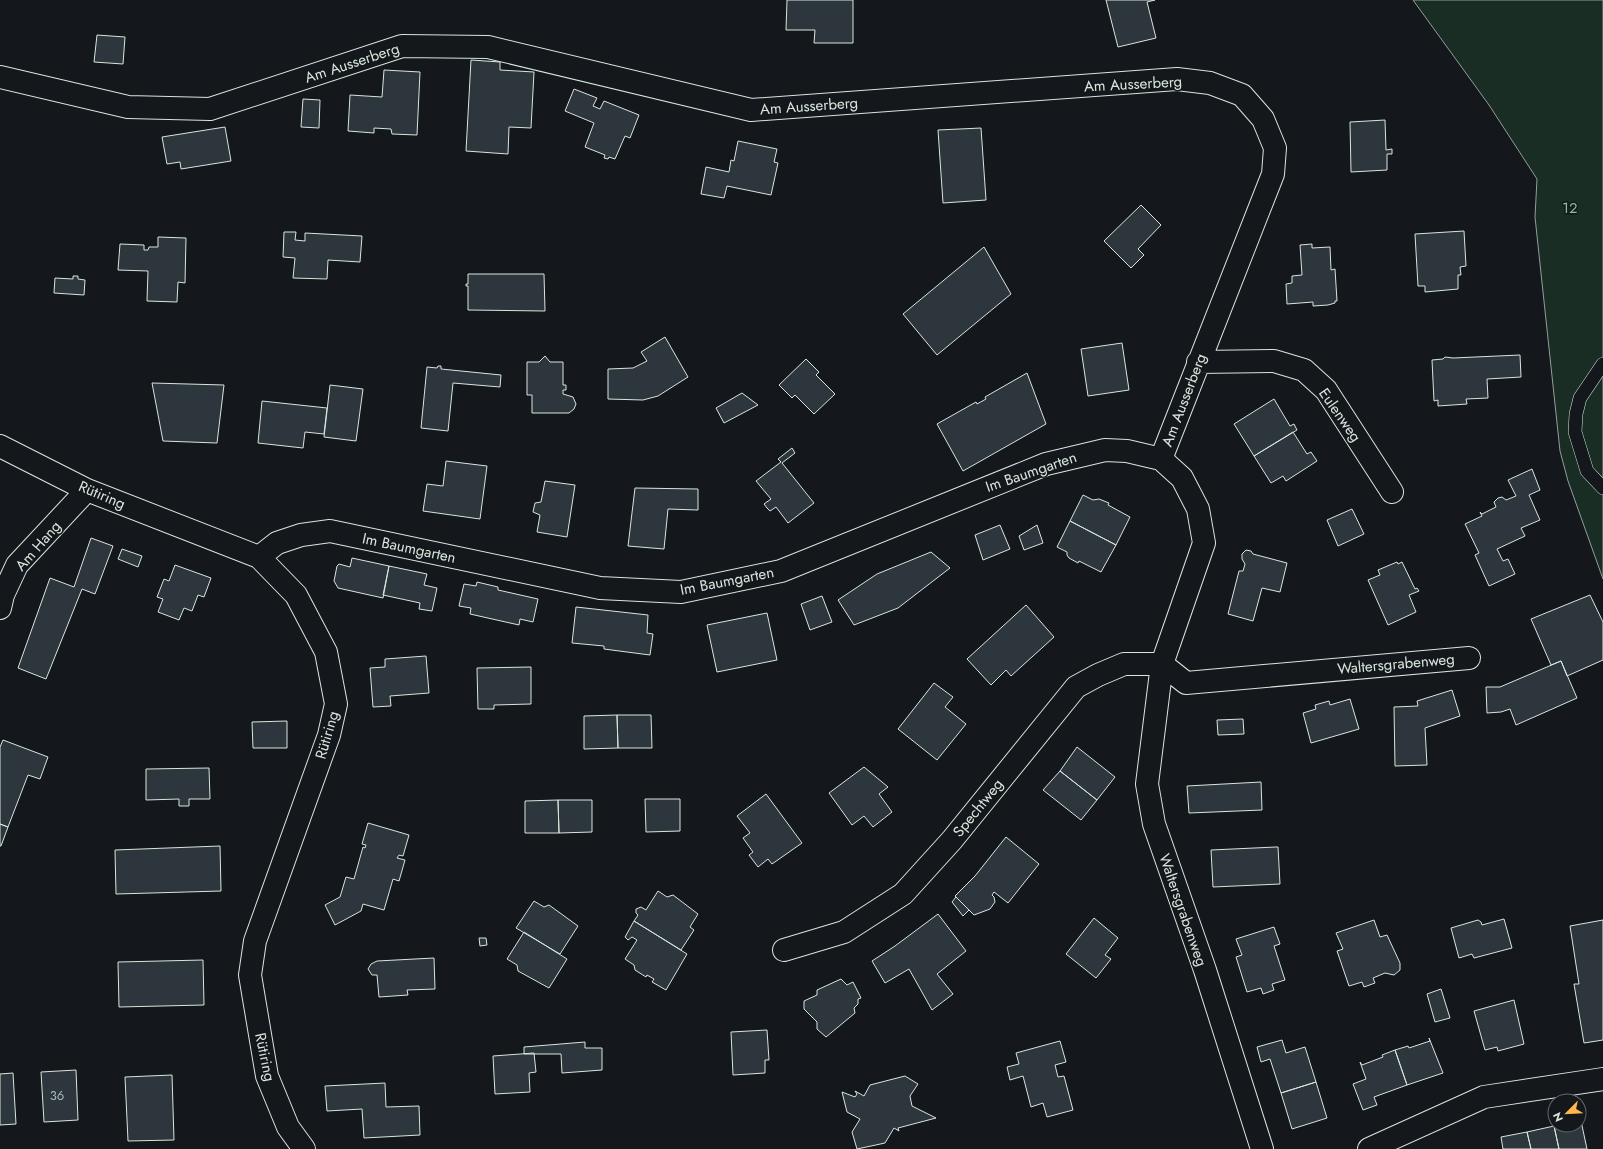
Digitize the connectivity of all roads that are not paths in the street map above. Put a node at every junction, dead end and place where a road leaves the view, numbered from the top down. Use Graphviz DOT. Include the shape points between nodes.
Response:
graph roads {
  1 [pos="0,76"];
  2 [pos="1198,362"];
  3 [pos="1603,364"];
  4 [pos="0,446"];
  5 [pos="1161,459"];
  6 [pos="1603,488"];
  7 [pos="87,490"];
  8 [pos="1392,492"];
  9 [pos="259,557"];
  10 [pos="0,608"];
  11 [pos="1469,658"];
  12 [pos="1162,664"];
  13 [pos="784,950"];
  14 [pos="1603,1079"];
  15 [pos="304,1149"];
  16 [pos="1262,1149"];
  17 [pos="1369,1149"];
  1 -- 2 [label="street, Am Ausserberg" via="128,107 210,110 402,46 488,47 751,110 1177,80 1210,83 1242,95 1263,119 1275,148 1273,174"];
  2 -- 5 [label="street, Am Ausserberg"];
  2 -- 8 [label="street, Eulenweg" via="1274,361 1304,370 1326,390"];
  3 -- 6 [label="lane" via="1580,398 1575,432 1587,471"];
  4 -- 7 [label="street, Rütiring"];
  5 -- 9 [label="street, Im Baumgarten" via="1128,451 1105,450 1046,464 781,571 681,592 600,588 330,531 301,535 278,543"];
  5 -- 12 [label="street, Waltersgrabenweg" via="1182,478 1198,509 1204,543"];
  7 -- 9 [label="street, Rütiring"];
  7 -- 10 [label="street, Am Hang" via="17,566 3,595"];
  9 -- 15 [label="street, Rütiring" via="296,595 326,652 336,704 329,735 254,941 250,975 267,1076 288,1127"];
  11 -- 12 [label="street, Waltersgrabenweg" via="1186,683"];
  12 -- 13 [label="street, Spechtweg" via="1124,664 1076,687 952,840 903,894 844,932"];
  12 -- 16 [label="street, Waltersgrabenweg" via="1147,784 1154,824"];
  14 -- 17 [label="street" via="1484,1097"];
}
